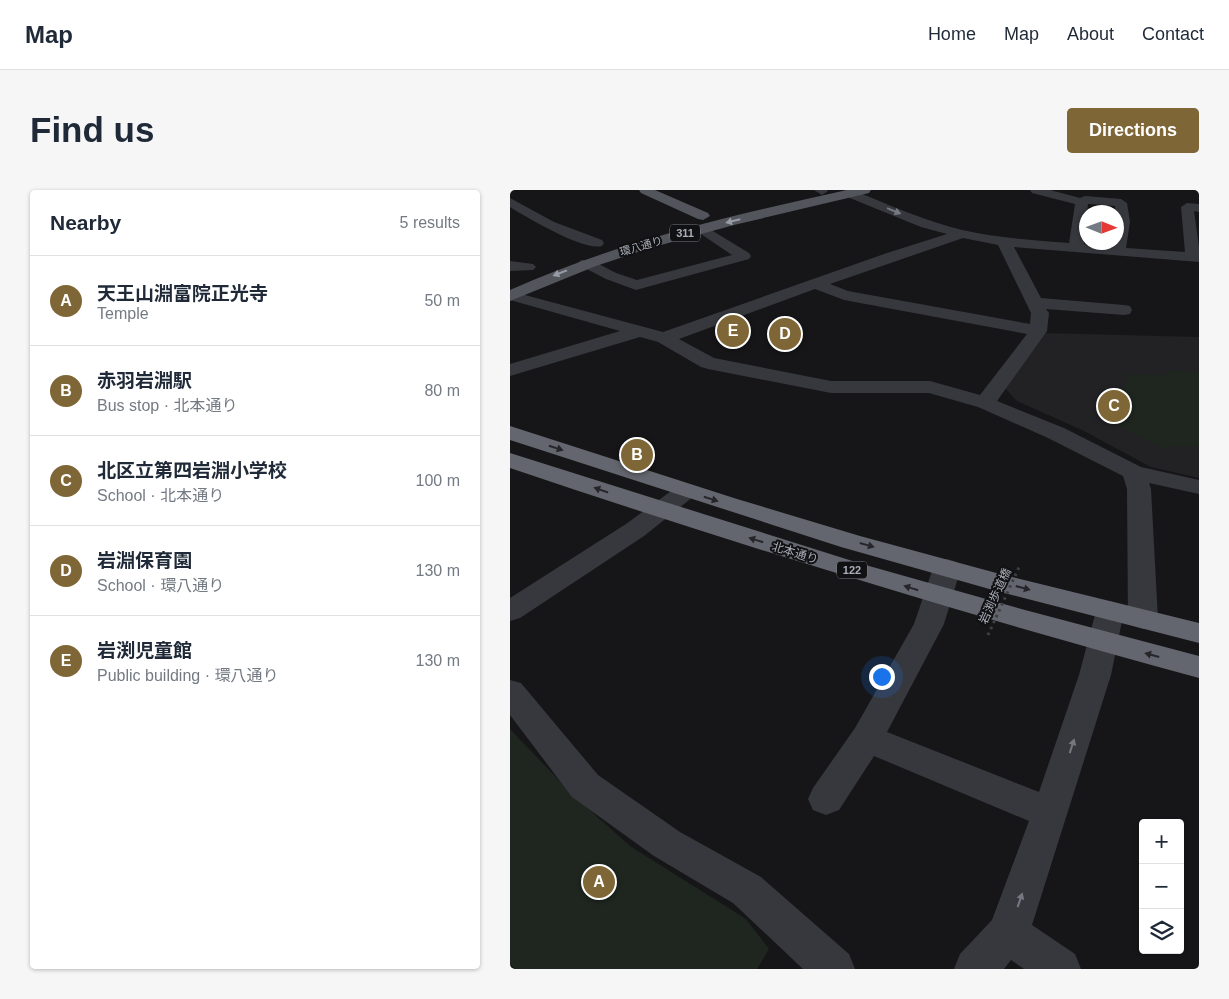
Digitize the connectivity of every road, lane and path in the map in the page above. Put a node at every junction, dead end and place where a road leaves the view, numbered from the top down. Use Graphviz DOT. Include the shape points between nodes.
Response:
graph roads {
  1 [pos="645,190"];
  2 [pos="865,190"];
  3 [pos="1036,190"];
  4 [pos="833,192"];
  5 [pos="510,202"];
  6 [pos="1082,202"];
  7 [pos="1199,208"];
  8 [pos="678,222"];
  9 [pos="703,222"];
  10 [pos="962,234"];
  11 [pos="602,242"];
  12 [pos="1004,242"];
  13 [pos="1076,247"];
  14 [pos="580,248"];
  15 [pos="1118,251"];
  16 [pos="1196,258"];
  17 [pos="586,263"];
  18 [pos="532,265"];
  19 [pos="510,266"];
  20 [pos="510,274"];
  21 [pos="817,284"];
  22 [pos="511,295"];
  23 [pos="1036,303"];
  24 [pos="1124,310"];
  25 [pos="1038,330"];
  26 [pos="640,331"];
  27 [pos="664,338"];
  28 [pos="510,370"];
  29 [pos="985,403"];
  30 [pos="510,433"];
  31 [pos="510,460"];
  32 [pos="1133,472"];
  33 [pos="1199,487"];
  34 [pos="686,491"];
  35 [pos="660,510"];
  36 [pos="1020,565"];
  37 [pos="943,582"];
  38 [pos="510,610"];
  39 [pos="1119,624"];
  40 [pos="1199,633"];
  41 [pos="988,635"];
  42 [pos="1199,667"];
  43 [pos="510,692"];
  44 [pos="867,738"];
  45 [pos="826,799"];
  46 [pos="1050,813"];
  47 [pos="1008,932"];
  48 [pos="834,969"];
  49 [pos="975,969"];
  50 [pos="1060,969"];
  1 -- 9 [label="main road"];
  2 -- 4 [label="main road, 環八通り / 311"];
  3 -- 6 [label="street"];
  4 -- 9 [label="main road, 環八通り / 311, one-way"];
  4 -- 9 [label="main road, 環八通り / 311"];
  4 -- 10 [label="street, one-way"];
  5 -- 11 [label="street" via="549,225"];
  6 -- 13 [label="street"];
  6 -- 15 [label="street" via="1122,203 1123,222"];
  7 -- 16 [label="street" via="1187,207"];
  8 -- 9 [label="main road, 環八通り / 311"];
  9 -- 17 [label="main road, 環八通り / 311"];
  9 -- 17 [label="street" via="744,256 636,285"];
  10 -- 12 [label="street"];
  10 -- 21 [label="street"];
  11 -- 14 [label="main road"];
  12 -- 13 [label="street"];
  12 -- 23 [label="street"];
  13 -- 15 [label="street"];
  15 -- 16 [label="street"];
  17 -- 22 [label="main road, 環八通り / 311, one-way"];
  18 -- 19 [label="street"];
  18 -- 20 [label="main road"];
  21 -- 25 [label="street" via="844,295"];
  21 -- 27 [label="street"];
  22 -- 26 [label="street"];
  23 -- 24 [label="street"];
  23 -- 25 [label="street" via="1040,313"];
  25 -- 29 [label="street"];
  26 -- 27 [label="street"];
  26 -- 28 [label="street"];
  27 -- 29 [label="street" via="708,363 831,387 930,387"];
  29 -- 32 [label="street" via="1056,433"];
  30 -- 34 [label="highway, 北本通り / 122, one-way"];
  35 -- 31 [label="highway, 北本通り / 122, one-way"];
  32 -- 33 [label="street"];
  32 -- 39 [label="street" via="1139,489 1144,592"];
  34 -- 35 [label="street"];
  34 -- 37 [label="highway, 北本通り / 122, one-way"];
  37 -- 35 [label="highway, 北本通り / 122, one-way"];
  35 -- 38 [label="street" via="635,530"];
  36 -- 41 [label="path, 岩渕歩道橋, bridge"];
  37 -- 39 [label="highway, 北本通り / 122"];
  37 -- 44 [label="street" via="929,624"];
  39 -- 40 [label="highway, 北本通り / 122"];
  42 -- 39 [label="highway, 北本通り / 122, one-way"];
  46 -- 39 [label="street, one-way" via="1095,675"];
  43 -- 48 [label="street" via="585,786 667,844 747,890"];
  44 -- 45 [label="street"];
  44 -- 46 [label="street"];
  47 -- 46 [label="street, one-way"];
  47 -- 49 [label="street"];
  47 -- 50 [label="street"];
}
